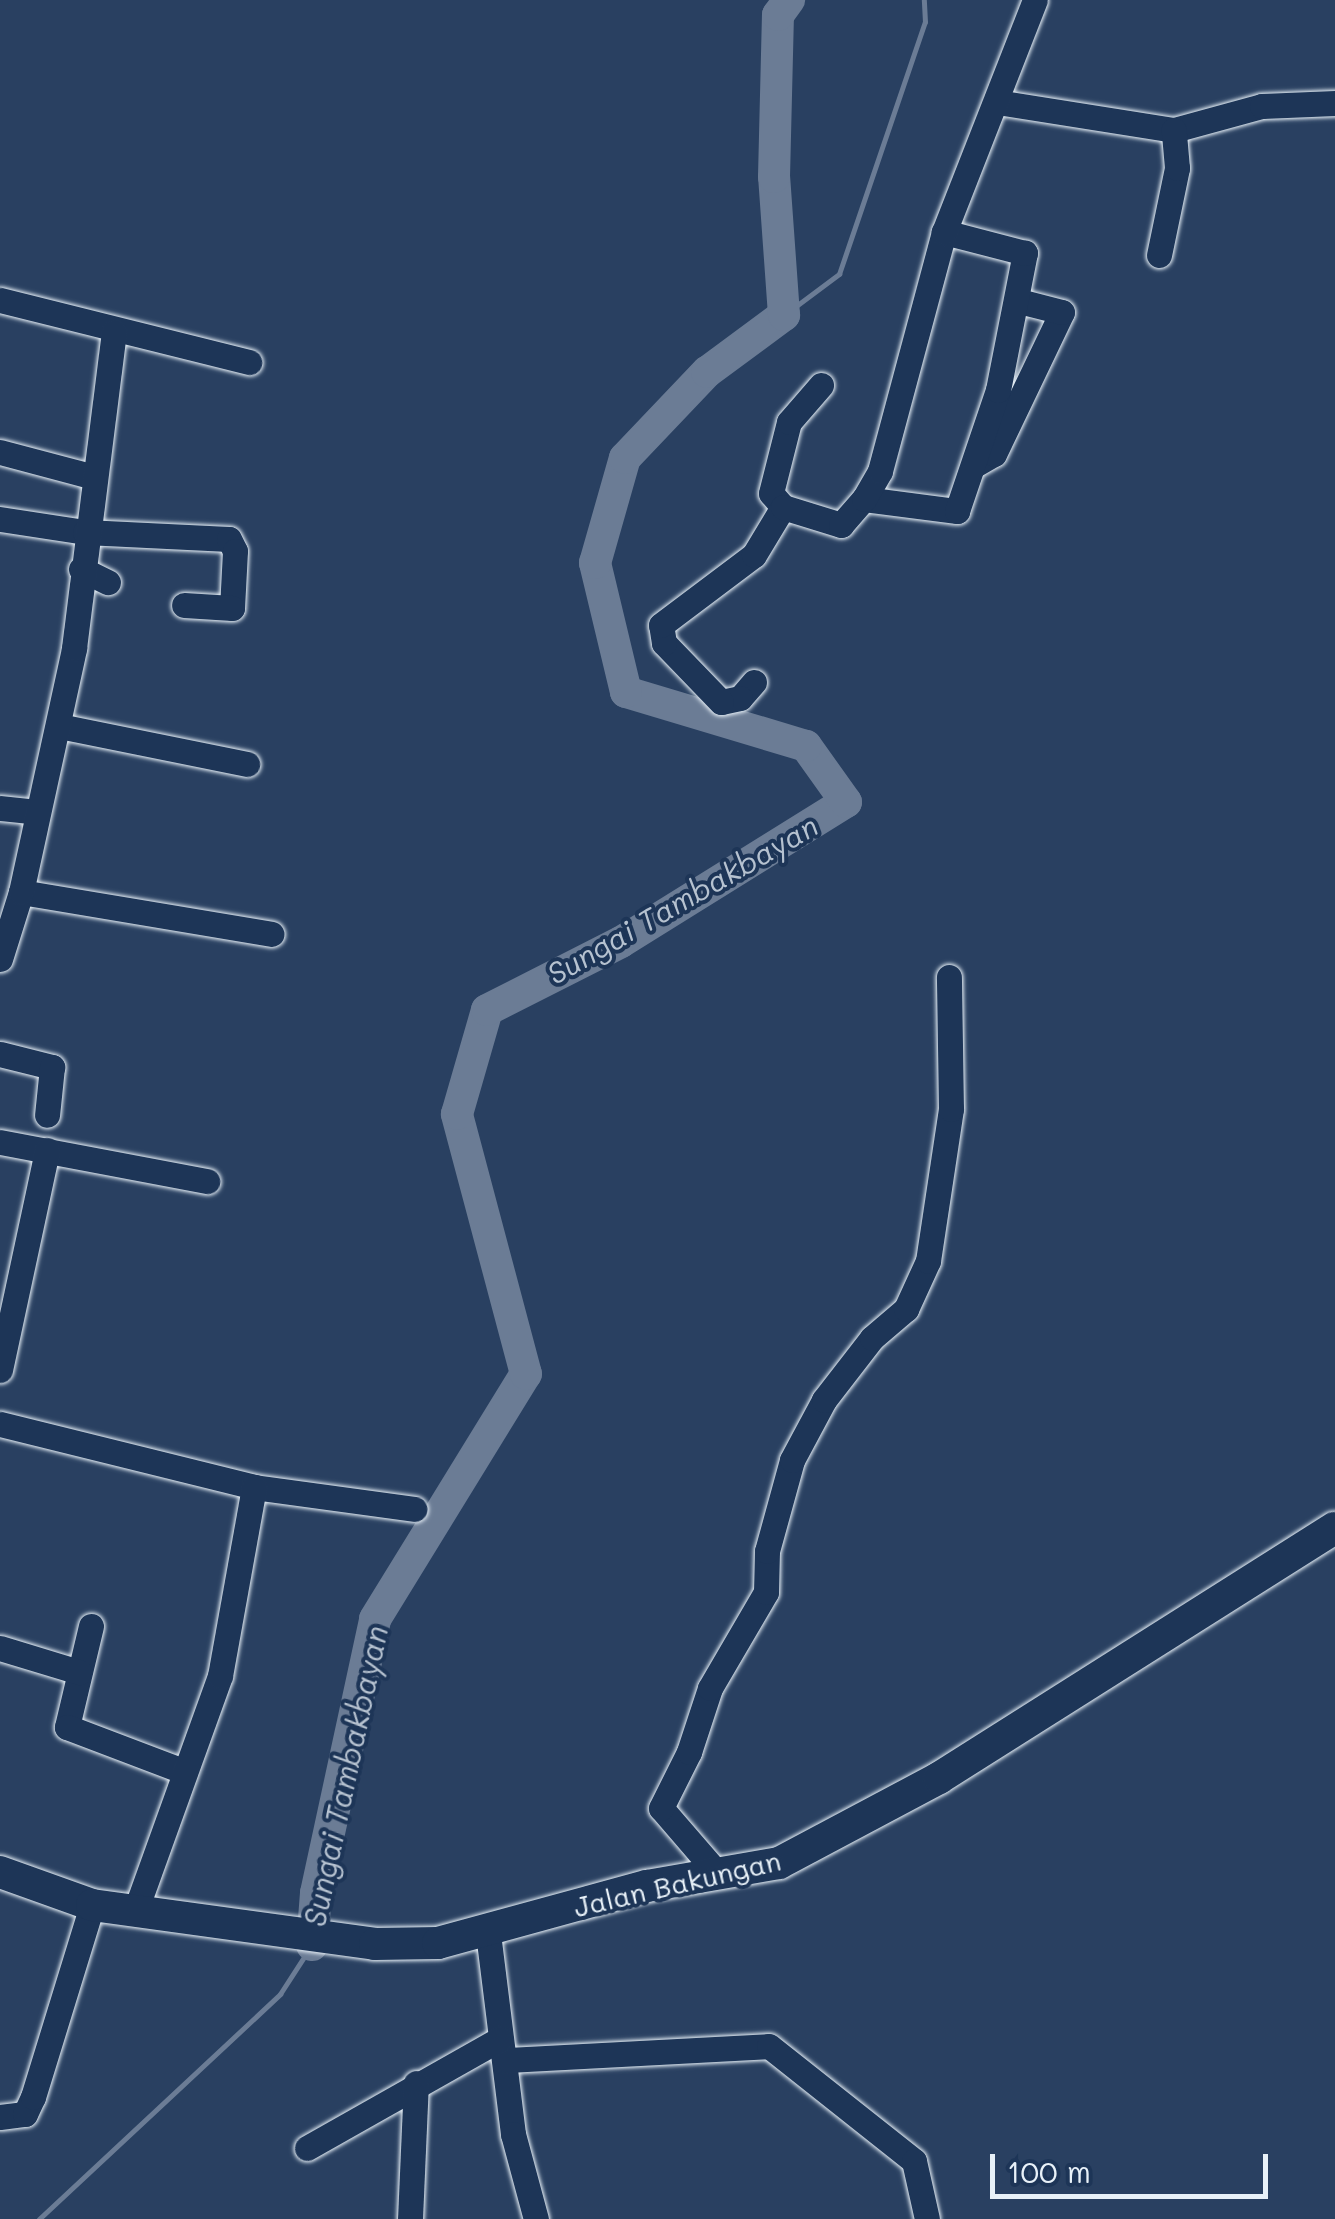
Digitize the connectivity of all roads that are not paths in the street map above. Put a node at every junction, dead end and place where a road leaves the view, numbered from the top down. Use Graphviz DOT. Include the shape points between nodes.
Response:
graph roads {
  1 [pos="1036,0"];
  2 [pos="998,102"];
  3 [pos="1335,103"];
  4 [pos="1174,130"];
  5 [pos="944,232"];
  6 [pos="1159,255"];
  7 [pos="0,300"];
  8 [pos="1019,301"];
  9 [pos="114,332"];
  10 [pos="249,362"];
  11 [pos="820,385"];
  12 [pos="0,452"];
  13 [pos="972,466"];
  14 [pos="94,477"];
  15 [pos="864,499"];
  16 [pos="783,507"];
  17 [pos="0,518"];
  18 [pos="85,532"];
  19 [pos="81,569"];
  20 [pos="108,582"];
  21 [pos="184,605"];
  22 [pos="754,682"];
  23 [pos="59,726"];
  24 [pos="247,764"];
  25 [pos="0,808"];
  26 [pos="37,812"];
  27 [pos="21,892"];
  28 [pos="271,934"];
  29 [pos="0,959"];
  30 [pos="949,978"];
  31 [pos="0,1054"];
  32 [pos="47,1115"];
  33 [pos="0,1142"];
  34 [pos="47,1150"];
  35 [pos="208,1181"];
  36 [pos="0,1370"];
  37 [pos="0,1424"];
  38 [pos="254,1487"];
  39 [pos="415,1509"];
  40 [pos="1335,1528"];
  41 [pos="91,1626"];
  42 [pos="0,1648"];
  43 [pos="79,1672"];
  44 [pos="183,1771"];
  45 [pos="0,1872"];
  46 [pos="718,1874"];
  47 [pos="92,1905"];
  48 [pos="134,1912"];
  49 [pos="488,1933"];
  50 [pos="503,2049"];
  51 [pos="416,2083"];
  52 [pos="0,2118"];
  53 [pos="307,2148"];
  54 [pos="410,2219"];
  55 [pos="536,2219"];
  56 [pos="927,2219"];
  1 -- 2 [label="street"];
  2 -- 4 [label="street"];
  2 -- 5 [label="street"];
  3 -- 4 [label="street" via="1262,106"];
  4 -- 6 [label="street" via="1176,168"];
  5 -- 8 [label="street" via="1020,249 1026,258"];
  5 -- 15 [label="street" via="880,471"];
  7 -- 9 [label="street"];
  8 -- 13 [label="street"];
  8 -- 13 [label="street" via="1062,312 994,454"];
  9 -- 10 [label="street"];
  9 -- 14 [label="street"];
  11 -- 16 [label="street" via="789,422 771,494"];
  12 -- 14 [label="street"];
  13 -- 15 [label="street" via="957,511 948,514"];
  14 -- 18 [label="street"];
  15 -- 16 [label="street" via="841,525"];
  16 -- 22 [label="street" via="754,555 661,626 664,643 721,702 740,698"];
  17 -- 18 [label="street"];
  18 -- 19 [label="street"];
  18 -- 21 [label="street" via="231,541 232,608"];
  19 -- 20 [label="street"];
  19 -- 23 [label="street"];
  23 -- 24 [label="street"];
  23 -- 26 [label="street"];
  25 -- 26 [label="street"];
  26 -- 27 [label="street"];
  27 -- 28 [label="street"];
  27 -- 29 [label="street"];
  30 -- 46 [label="street" via="950,1109 928,1261 906,1310 872,1338 824,1400 792,1460 767,1551 766,1592 710,1688 689,1752 660,1808"];
  31 -- 32 [label="street" via="52,1067"];
  33 -- 34 [label="street"];
  34 -- 35 [label="street"];
  34 -- 36 [label="street"];
  37 -- 38 [label="street"];
  38 -- 39 [label="street"];
  38 -- 44 [label="street" via="220,1676"];
  40 -- 46 [label="main road, Jalan Bakungan" via="844,1832 779,1862"];
  41 -- 43 [label="street"];
  42 -- 43 [label="street"];
  43 -- 44 [label="street" via="67,1727"];
  44 -- 48 [label="street"];
  45 -- 47 [label="main road, Jalan Bakungan"];
  46 -- 49 [label="main road, Jalan Bakungan" via="646,1886"];
  47 -- 48 [label="main road, Jalan Bakungan"];
  47 -- 52 [label="street" via="25,2114"];
  48 -- 49 [label="main road, Jalan Bakungan" via="343,1941 438,1943"];
  49 -- 50 [label="street"];
  50 -- 51 [label="street"];
  50 -- 55 [label="street" via="513,2134"];
  50 -- 56 [label="street" via="769,2046 914,2161"];
  51 -- 53 [label="street"];
  51 -- 54 [label="street"];
}
